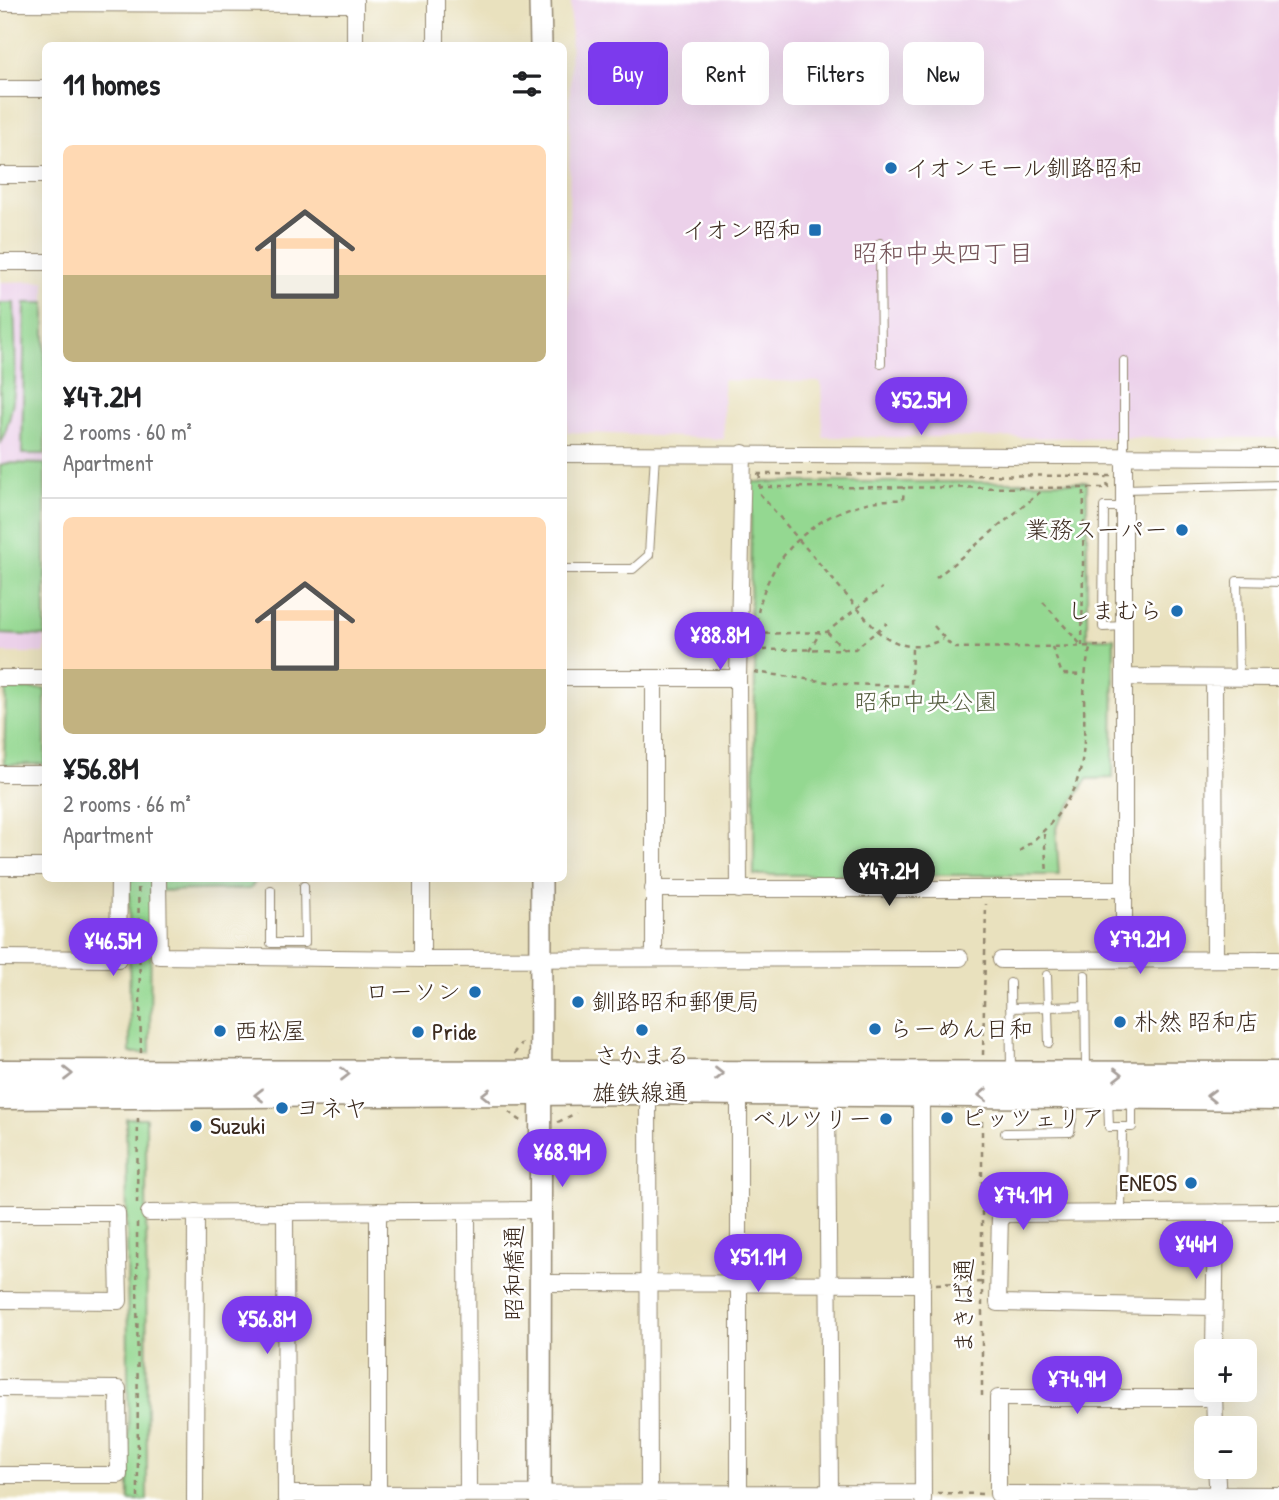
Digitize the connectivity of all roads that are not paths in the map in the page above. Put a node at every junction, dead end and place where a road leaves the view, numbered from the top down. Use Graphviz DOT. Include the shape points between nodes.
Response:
graph roads {
  1 [pos="436,0"];
  2 [pos="541,0"];
  3 [pos="355,2"];
  4 [pos="0,3"];
  5 [pos="355,42"];
  6 [pos="436,42"];
  7 [pos="541,42"];
  8 [pos="0,89"];
  9 [pos="42,89"];
  10 [pos="0,175"];
  11 [pos="42,175"];
  12 [pos="880,243"];
  13 [pos="0,262"];
  14 [pos="42,262"];
  15 [pos="1124,361"];
  16 [pos="881,363"];
  17 [pos="743,453"];
  18 [pos="567,454"];
  19 [pos="655,454"];
  20 [pos="1125,457"];
  21 [pos="1279,457"];
  22 [pos="1124,482"];
  23 [pos="1279,485"];
  24 [pos="1124,507"];
  25 [pos="567,569"];
  26 [pos="1103,569"];
  27 [pos="1125,569"];
  28 [pos="1279,582"];
  29 [pos="1124,626"];
  30 [pos="1125,677"];
  31 [pos="0,678"];
  32 [pos="42,678"];
  33 [pos="567,678"];
  34 [pos="738,678"];
  35 [pos="1279,678"];
  36 [pos="654,679"];
  37 [pos="1214,679"];
  38 [pos="1239,679"];
  39 [pos="0,774"];
  40 [pos="42,774"];
  41 [pos="0,867"];
  42 [pos="42,867"];
  43 [pos="119,882"];
  44 [pos="159,882"];
  45 [pos="422,882"];
  46 [pos="541,882"];
  47 [pos="304,886"];
  48 [pos="653,889"];
  49 [pos="1125,889"];
  50 [pos="271,890"];
  51 [pos="739,890"];
  52 [pos="291,951"];
  53 [pos="0,958"];
  54 [pos="540,958"];
  55 [pos="654,958"];
  56 [pos="960,958"];
  57 [pos="1124,958"];
  58 [pos="1215,958"];
  59 [pos="422,959"];
  60 [pos="1279,959"];
  61 [pos="1001,960"];
  62 [pos="1047,975"];
  63 [pos="1084,975"];
  64 [pos="1010,983"];
  65 [pos="1085,1006"];
  66 [pos="1048,1007"];
  67 [pos="1010,1008"];
  68 [pos="1049,1043"];
  69 [pos="0,1073"];
  70 [pos="1011,1074"];
  71 [pos="1279,1075"];
  72 [pos="541,1084"];
  73 [pos="1080,1084"];
  74 [pos="648,1091"];
  75 [pos="738,1093"];
  76 [pos="827,1093"];
  77 [pos="921,1094"];
  78 [pos="1120,1095"];
  79 [pos="0,1096"];
  80 [pos="1279,1097"];
  81 [pos="1122,1127"];
  82 [pos="1005,1133"];
  83 [pos="541,1210"];
  84 [pos="467,1211"];
  85 [pos="196,1212"];
  86 [pos="285,1212"];
  87 [pos="378,1212"];
  88 [pos="1216,1212"];
  89 [pos="1279,1212"];
  90 [pos="0,1213"];
  91 [pos="149,1213"];
  92 [pos="1121,1213"];
  93 [pos="541,1283"];
  94 [pos="923,1284"];
  95 [pos="650,1285"];
  96 [pos="739,1285"];
  97 [pos="829,1286"];
  98 [pos="0,1300"];
  99 [pos="1213,1307"];
  100 [pos="1214,1339"];
  101 [pos="0,1388"];
  102 [pos="1194,1394"];
  103 [pos="0,1475"];
  104 [pos="1216,1479"];
  105 [pos="378,1493"];
  106 [pos="468,1494"];
  107 [pos="739,1494"];
  108 [pos="830,1494"];
  109 [pos="1279,1495"];
  110 [pos="286,1497"];
  111 [pos="649,1497"];
  112 [pos="923,1497"];
  113 [pos="1217,1497"];
  114 [pos="540,1498"];
  115 [pos="195,1500"];
  1 -- 6 [label="street"];
  2 -- 7 [label="street"];
  3 -- 4 [label="street"];
  3 -- 5 [label="street"];
  8 -- 9 [label="street"];
  10 -- 11 [label="street"];
  12 -- 16 [label="lane"];
  13 -- 14 [label="street"];
  15 -- 20 [label="lane"];
  17 -- 19 [label="street"];
  17 -- 20 [label="street"];
  17 -- 34 [label="street"];
  18 -- 19 [label="street"];
  19 -- 25 [label="lane" via="649,555 633,569"];
  20 -- 21 [label="street"];
  20 -- 22 [label="street"];
  22 -- 23 [label="lane"];
  22 -- 24 [label="street"];
  24 -- 26 [label="lane" via="1104,507"];
  24 -- 27 [label="street"];
  26 -- 27 [label="lane"];
  26 -- 29 [label="lane" via="1103,626"];
  27 -- 29 [label="street"];
  28 -- 38 [label="lane" via="1237,581"];
  29 -- 30 [label="street"];
  30 -- 37 [label="street"];
  30 -- 49 [label="street"];
  31 -- 32 [label="street"];
  33 -- 36 [label="street"];
  34 -- 36 [label="street"];
  34 -- 51 [label="street"];
  35 -- 38 [label="street"];
  36 -- 48 [label="street"];
  37 -- 38 [label="street"];
  37 -- 58 [label="street"];
  39 -- 40 [label="street"];
  41 -- 42 [label="street"];
  43 -- 53 [label="street" via="118,959"];
  44 -- 52 [label="street" via="159,956"];
  45 -- 59 [label="street"];
  46 -- 54 [label="street, 昭和橋通"];
  47 -- 52 [label="lane" via="304,943"];
  48 -- 51 [label="street"];
  48 -- 55 [label="street"];
  49 -- 51 [label="street"];
  49 -- 57 [label="street"];
  50 -- 52 [label="lane" via="271,943"];
  52 -- 59 [label="street"];
  54 -- 55 [label="street"];
  54 -- 59 [label="street"];
  54 -- 72 [label="street, 昭和橋通"];
  55 -- 56 [label="street"];
  57 -- 58 [label="street"];
  57 -- 61 [label="street"];
  58 -- 60 [label="street"];
  62 -- 66 [label="lane"];
  63 -- 65 [label="lane"];
  64 -- 67 [label="lane"];
  65 -- 66 [label="lane"];
  65 -- 73 [label="lane"];
  66 -- 67 [label="lane"];
  66 -- 68 [label="lane"];
  67 -- 70 [label="lane"];
  69 -- 72 [label="main road, 雄鉄線通, one-way"];
  72 -- 70 [label="main road, 雄鉄線通, one-way"];
  70 -- 73 [label="main road, 雄鉄線通"];
  73 -- 71 [label="main road, 雄鉄線通, one-way"];
  72 -- 74 [label="main road, 雄鉄線通"];
  72 -- 79 [label="main road, 雄鉄線通, one-way"];
  72 -- 83 [label="street, 昭和橋通"];
  73 -- 77 [label="main road, 雄鉄線通, one-way"];
  73 -- 78 [label="main road, 雄鉄線通"];
  73 -- 82 [label="lane" via="1070,1132"];
  74 -- 75 [label="main road, 雄鉄線通"];
  74 -- 95 [label="street"];
  75 -- 76 [label="main road, 雄鉄線通"];
  75 -- 96 [label="street"];
  76 -- 77 [label="main road, 雄鉄線通"];
  76 -- 97 [label="street"];
  77 -- 94 [label="street"];
  80 -- 78 [label="main road, 雄鉄線通, one-way"];
  78 -- 81 [label="lane" via="1132,1127"];
  78 -- 81 [label="lane" via="1109,1127"];
  81 -- 92 [label="lane"];
  83 -- 84 [label="street"];
  83 -- 93 [label="street, 昭和橋通"];
  84 -- 87 [label="street"];
  84 -- 106 [label="street"];
  85 -- 86 [label="street"];
  85 -- 91 [label="street"];
  85 -- 115 [label="street"];
  86 -- 87 [label="street"];
  86 -- 110 [label="street"];
  87 -- 105 [label="street"];
  88 -- 89 [label="street"];
  88 -- 92 [label="street"];
  88 -- 99 [label="street"];
  90 -- 98 [label="street" via="117,1213 119,1301"];
  92 -- 99 [label="street" via="1000,1214 998,1303"];
  93 -- 95 [label="street"];
  93 -- 114 [label="street, 昭和橋通"];
  94 -- 97 [label="street"];
  94 -- 112 [label="street"];
  95 -- 96 [label="street"];
  95 -- 111 [label="street"];
  96 -- 97 [label="street"];
  96 -- 107 [label="street"];
  97 -- 108 [label="street"];
  99 -- 100 [label="street"];
  101 -- 103 [label="street" via="118,1389 119,1475"];
  102 -- 113 [label="street" via="998,1398 998,1493"];
  104 -- 113 [label="street"];
  105 -- 106 [label="street"];
  105 -- 110 [label="street"];
  106 -- 114 [label="street"];
  107 -- 108 [label="street"];
  107 -- 111 [label="street"];
  108 -- 112 [label="street"];
  109 -- 113 [label="street"];
  111 -- 114 [label="street"];
}
